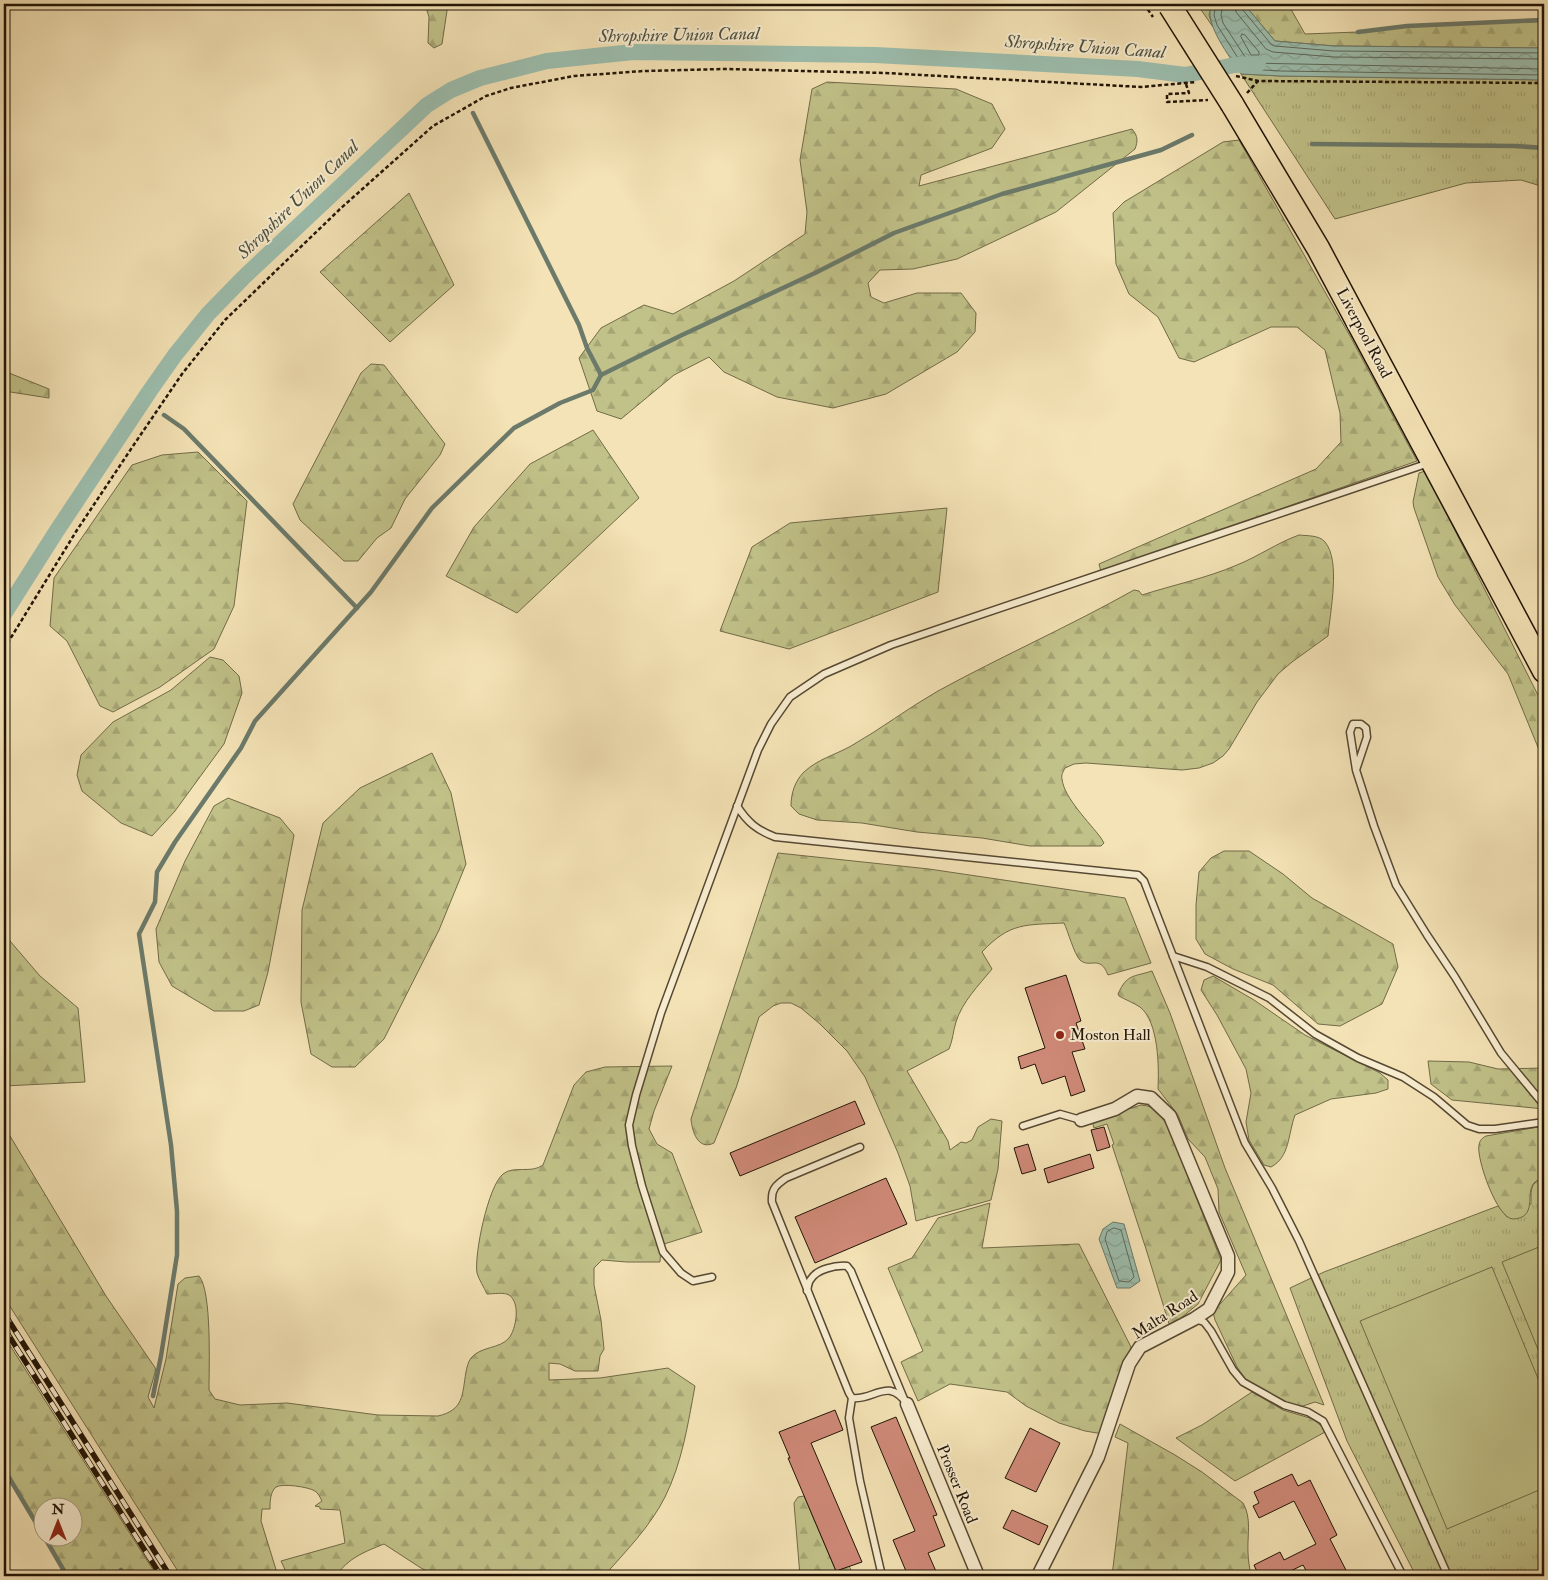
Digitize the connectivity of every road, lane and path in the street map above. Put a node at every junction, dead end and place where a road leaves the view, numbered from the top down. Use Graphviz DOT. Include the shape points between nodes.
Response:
graph roads {
  1 [pos="1170,5"];
  2 [pos="1228,77"];
  3 [pos="1198,82"];
  4 [pos="1544,83"];
  5 [pos="1186,84"];
  6 [pos="1232,104"];
  7 [pos="1432,462"];
  8 [pos="4,649"];
  9 [pos="1544,671"];
  10 [pos="1356,770"];
  11 [pos="737,806"];
  12 [pos="1173,956"];
  13 [pos="1544,1104"];
  14 [pos="1081,1120"];
  15 [pos="1544,1122"];
  16 [pos="1023,1126"];
  17 [pos="860,1147"];
  18 [pos="712,1278"];
  19 [pos="807,1290"];
  20 [pos="1194,1319"];
  21 [pos="852,1398"];
  22 [pos="907,1404"];
  23 [pos="882,1576"];
  24 [pos="978,1576"];
  25 [pos="1038,1576"];
  26 [pos="1403,1576"];
  27 [pos="1448,1576"];
  1 -- 6 [label="highway, Liverpool Road, bridge"];
  2 -- 4 [label="path"];
  3 -- 5 [label="path"];
  5 -- 6 [label="path" via="1190,93 1167,94 1167,102 1217,101 1221,108"];
  5 -- 8 [label="path" via="1141,87 885,72 725,69 574,76 486,96 433,126 340,209 225,320 182,374 128,454"];
  6 -- 7 [label="highway, Liverpool Road" via="1318,248"];
  7 -- 9 [label="highway, Liverpool Road"];
  7 -- 11 [label="lane" via="891,646 824,674 790,697 771,724"];
  10 -- 10 [label="lane" via="1350,732 1353,724 1361,724 1366,728 1367,737"];
  10 -- 13 [label="lane" via="1396,885 1501,1053"];
  11 -- 12 [label="lane" via="760,831 775,837 1138,875 1144,881"];
  11 -- 18 [label="lane" via="661,1013 630,1125 642,1186 663,1252 681,1274 693,1281"];
  12 -- 15 [label="lane" via="1207,967 1269,998 1315,1034 1358,1058 1403,1077 1434,1097 1467,1125 1495,1129"];
  12 -- 27 [label="lane" via="1245,1143 1299,1241"];
  14 -- 16 [label="lane" via="1060,1114"];
  14 -- 20 [label="street, Malta Road" via="1115,1109 1137,1096 1151,1098 1170,1116 1228,1256 1228,1272 1209,1309"];
  17 -- 19 [label="lane" via="786,1178 775,1186 771,1194"];
  19 -- 21 [label="lane"];
  19 -- 22 [label="lane" via="815,1274 838,1265 847,1266"];
  20 -- 25 [label="street, Malta Road" via="1140,1347 1129,1364 1098,1457"];
  20 -- 26 [label="lane" via="1204,1322 1212,1331 1243,1382 1284,1405 1308,1412 1323,1421"];
  21 -- 22 [label="lane" via="882,1390 901,1396"];
  21 -- 23 [label="lane" via="849,1418"];
  22 -- 24 [label="street, Prosser Road"];
}
